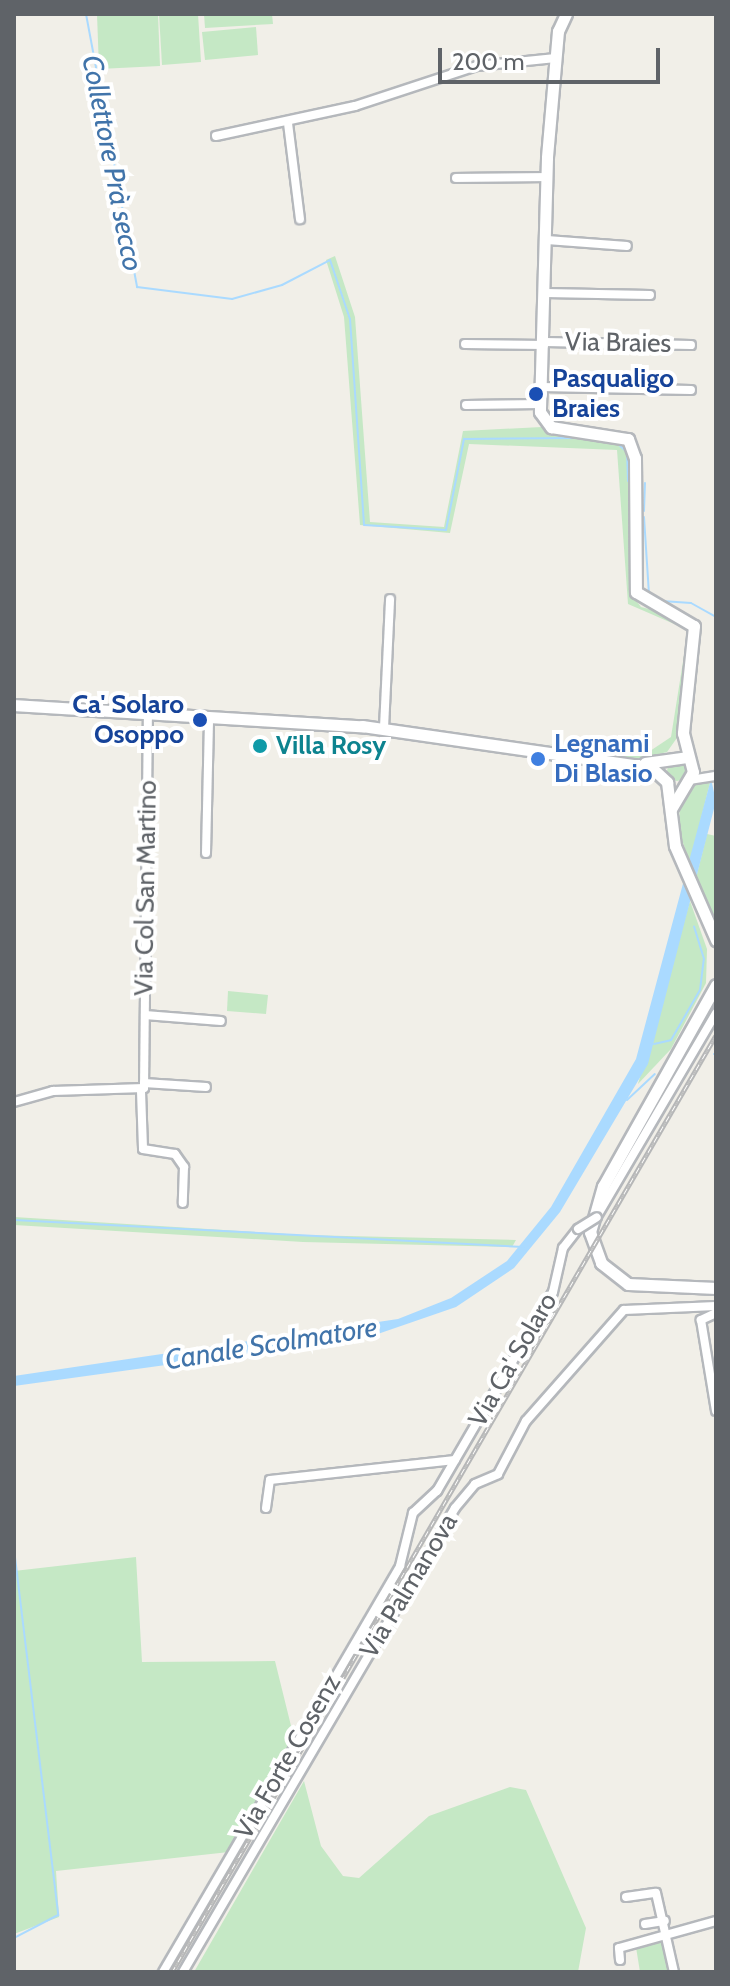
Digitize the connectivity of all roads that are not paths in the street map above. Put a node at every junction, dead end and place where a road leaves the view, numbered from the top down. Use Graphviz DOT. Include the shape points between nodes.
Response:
graph roads {
  1 [pos="566,14"];
  2 [pos="556,58"];
  3 [pos="288,123"];
  4 [pos="216,136"];
  5 [pos="547,177"];
  6 [pos="456,178"];
  7 [pos="300,219"];
  8 [pos="547,240"];
  9 [pos="627,246"];
  10 [pos="546,293"];
  11 [pos="650,295"];
  12 [pos="545,343"];
  13 [pos="465,344"];
  14 [pos="691,345"];
  15 [pos="541,387"];
  16 [pos="691,390"];
  17 [pos="540,404"];
  18 [pos="466,405"];
  19 [pos="390,599"];
  20 [pos="14,705"];
  21 [pos="148,714"];
  22 [pos="209,718"];
  23 [pos="384,728"];
  24 [pos="683,733"];
  25 [pos="669,756"];
  26 [pos="689,759"];
  27 [pos="636,764"];
  28 [pos="714,776"];
  29 [pos="664,778"];
  30 [pos="686,782"];
  31 [pos="671,809"];
  32 [pos="206,853"];
  33 [pos="716,940"];
  34 [pos="716,985"];
  35 [pos="716,1013"];
  36 [pos="145,1015"];
  37 [pos="221,1021"];
  38 [pos="142,1087"];
  39 [pos="206,1087"];
  40 [pos="14,1102"];
  41 [pos="183,1203"];
  42 [pos="716,1288"];
  43 [pos="716,1306"];
  44 [pos="716,1313"];
  45 [pos="716,1411"];
  46 [pos="455,1460"];
  47 [pos="266,1508"];
  48 [pos="626,1897"];
  49 [pos="665,1921"];
  50 [pos="716,1921"];
  51 [pos="645,1924"];
  52 [pos="668,1935"];
  53 [pos="620,1960"];
  54 [pos="163,1972"];
  55 [pos="183,1972"];
  56 [pos="674,1972"];
  1 -- 2 [label="street"];
  2 -- 3 [label="street" via="463,69"];
  2 -- 5 [label="street"];
  3 -- 4 [label="street"];
  3 -- 7 [label="street"];
  5 -- 6 [label="street"];
  5 -- 8 [label="street"];
  8 -- 9 [label="street"];
  8 -- 10 [label="street"];
  10 -- 11 [label="street"];
  10 -- 12 [label="street"];
  12 -- 13 [label="street, Via Braies"];
  12 -- 14 [label="street, Via Braies"];
  12 -- 15 [label="street"];
  15 -- 16 [label="street"];
  15 -- 17 [label="street"];
  17 -- 18 [label="street"];
  17 -- 24 [label="street" via="551,427 616,433 632,445 636,592 648,605 686,615 696,632"];
  19 -- 23 [label="street"];
  20 -- 21 [label="street"];
  21 -- 22 [label="street"];
  21 -- 36 [label="street, Via Col San Martino"];
  22 -- 23 [label="street"];
  22 -- 32 [label="street"];
  23 -- 27 [label="street"];
  24 -- 25 [label="street"];
  24 -- 26 [label="street"];
  25 -- 26 [label="street"];
  25 -- 27 [label="street"];
  25 -- 29 [label="street"];
  26 -- 28 [label="street"];
  26 -- 30 [label="street"];
  27 -- 29 [label="street"];
  28 -- 30 [label="street"];
  29 -- 30 [label="street"];
  29 -- 31 [label="street"];
  30 -- 31 [label="street"];
  31 -- 33 [label="street" via="683,862"];
  34 -- 42 [label="street" via="603,1186 590,1232 601,1263 628,1284"];
  35 -- 46 [label="street, Via Ca' Solaro, bridge" via="597,1217 563,1248 553,1292"];
  36 -- 37 [label="street, Via Col San Martino"];
  36 -- 38 [label="street, Via Col San Martino"];
  38 -- 39 [label="street"];
  38 -- 40 [label="street" via="53,1091"];
  38 -- 41 [label="street, Via Col San Martino" via="143,1149 181,1162"];
  43 -- 55 [label="street, Via Palmanova" via="624,1310 526,1421 498,1474 461,1501"];
  44 -- 45 [label="street" via="701,1320"];
  46 -- 47 [label="street" via="270,1480"];
  46 -- 54 [label="street, Via Forte Cosenz" via="413,1513 400,1566"];
  48 -- 49 [label="street" via="656,1893"];
  49 -- 51 [label="street"];
  49 -- 52 [label="street"];
  50 -- 52 [label="street"];
  52 -- 53 [label="street" via="625,1946"];
  52 -- 56 [label="street"];
}
